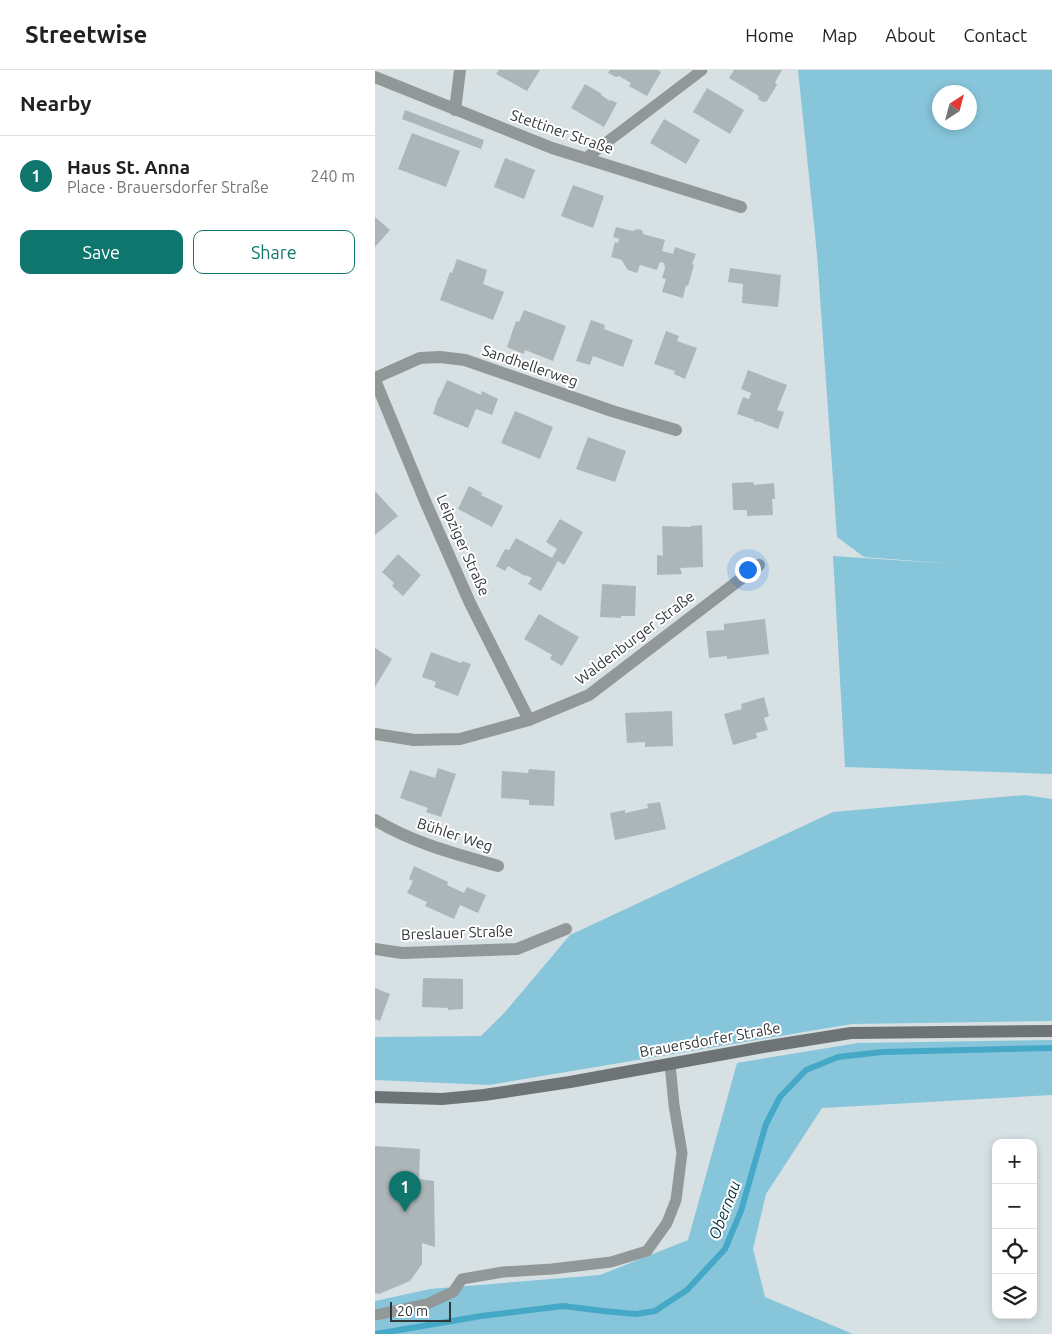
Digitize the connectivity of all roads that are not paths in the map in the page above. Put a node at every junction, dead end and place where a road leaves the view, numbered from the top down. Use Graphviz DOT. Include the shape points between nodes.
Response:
graph roads {
  1 [pos="459,70"];
  2 [pos="702,70"];
  3 [pos="375,77"];
  4 [pos="455,110"];
  5 [pos="586,158"];
  6 [pos="741,207"];
  7 [pos="375,379"];
  8 [pos="675,430"];
  9 [pos="759,565"];
  10 [pos="529,720"];
  11 [pos="375,734"];
  12 [pos="375,820"];
  13 [pos="498,866"];
  14 [pos="566,929"];
  15 [pos="375,949"];
  16 [pos="1052,1031"];
  17 [pos="670,1064"];
  18 [pos="375,1097"];
  19 [pos="375,1315"];
  1 -- 4 [label="street"];
  2 -- 5 [label="lane"];
  3 -- 4 [label="street, Stettiner Straße"];
  4 -- 5 [label="street, Stettiner Straße"];
  5 -- 6 [label="street, Stettiner Straße"];
  7 -- 8 [label="street, Sandhellerweg" via="420,358 465,360"];
  7 -- 10 [label="street, Leipziger Straße" via="470,603"];
  9 -- 10 [label="street, Waldenburger Straße" via="589,695"];
  10 -- 11 [label="street, Waldenburger Straße" via="460,739 414,740"];
  12 -- 13 [label="street, Bühler Weg" via="426,845"];
  14 -- 15 [label="street, Breslauer Straße" via="517,949 402,953"];
  16 -- 17 [label="street, Brauersdorfer Straße" via="851,1033"];
  17 -- 18 [label="street, Brauersdorfer Straße" via="484,1095 442,1099"];
  17 -- 19 [label="lane" via="682,1153 676,1200 667,1223 647,1251 611,1262 462,1279 453,1292 427,1304"];
}
